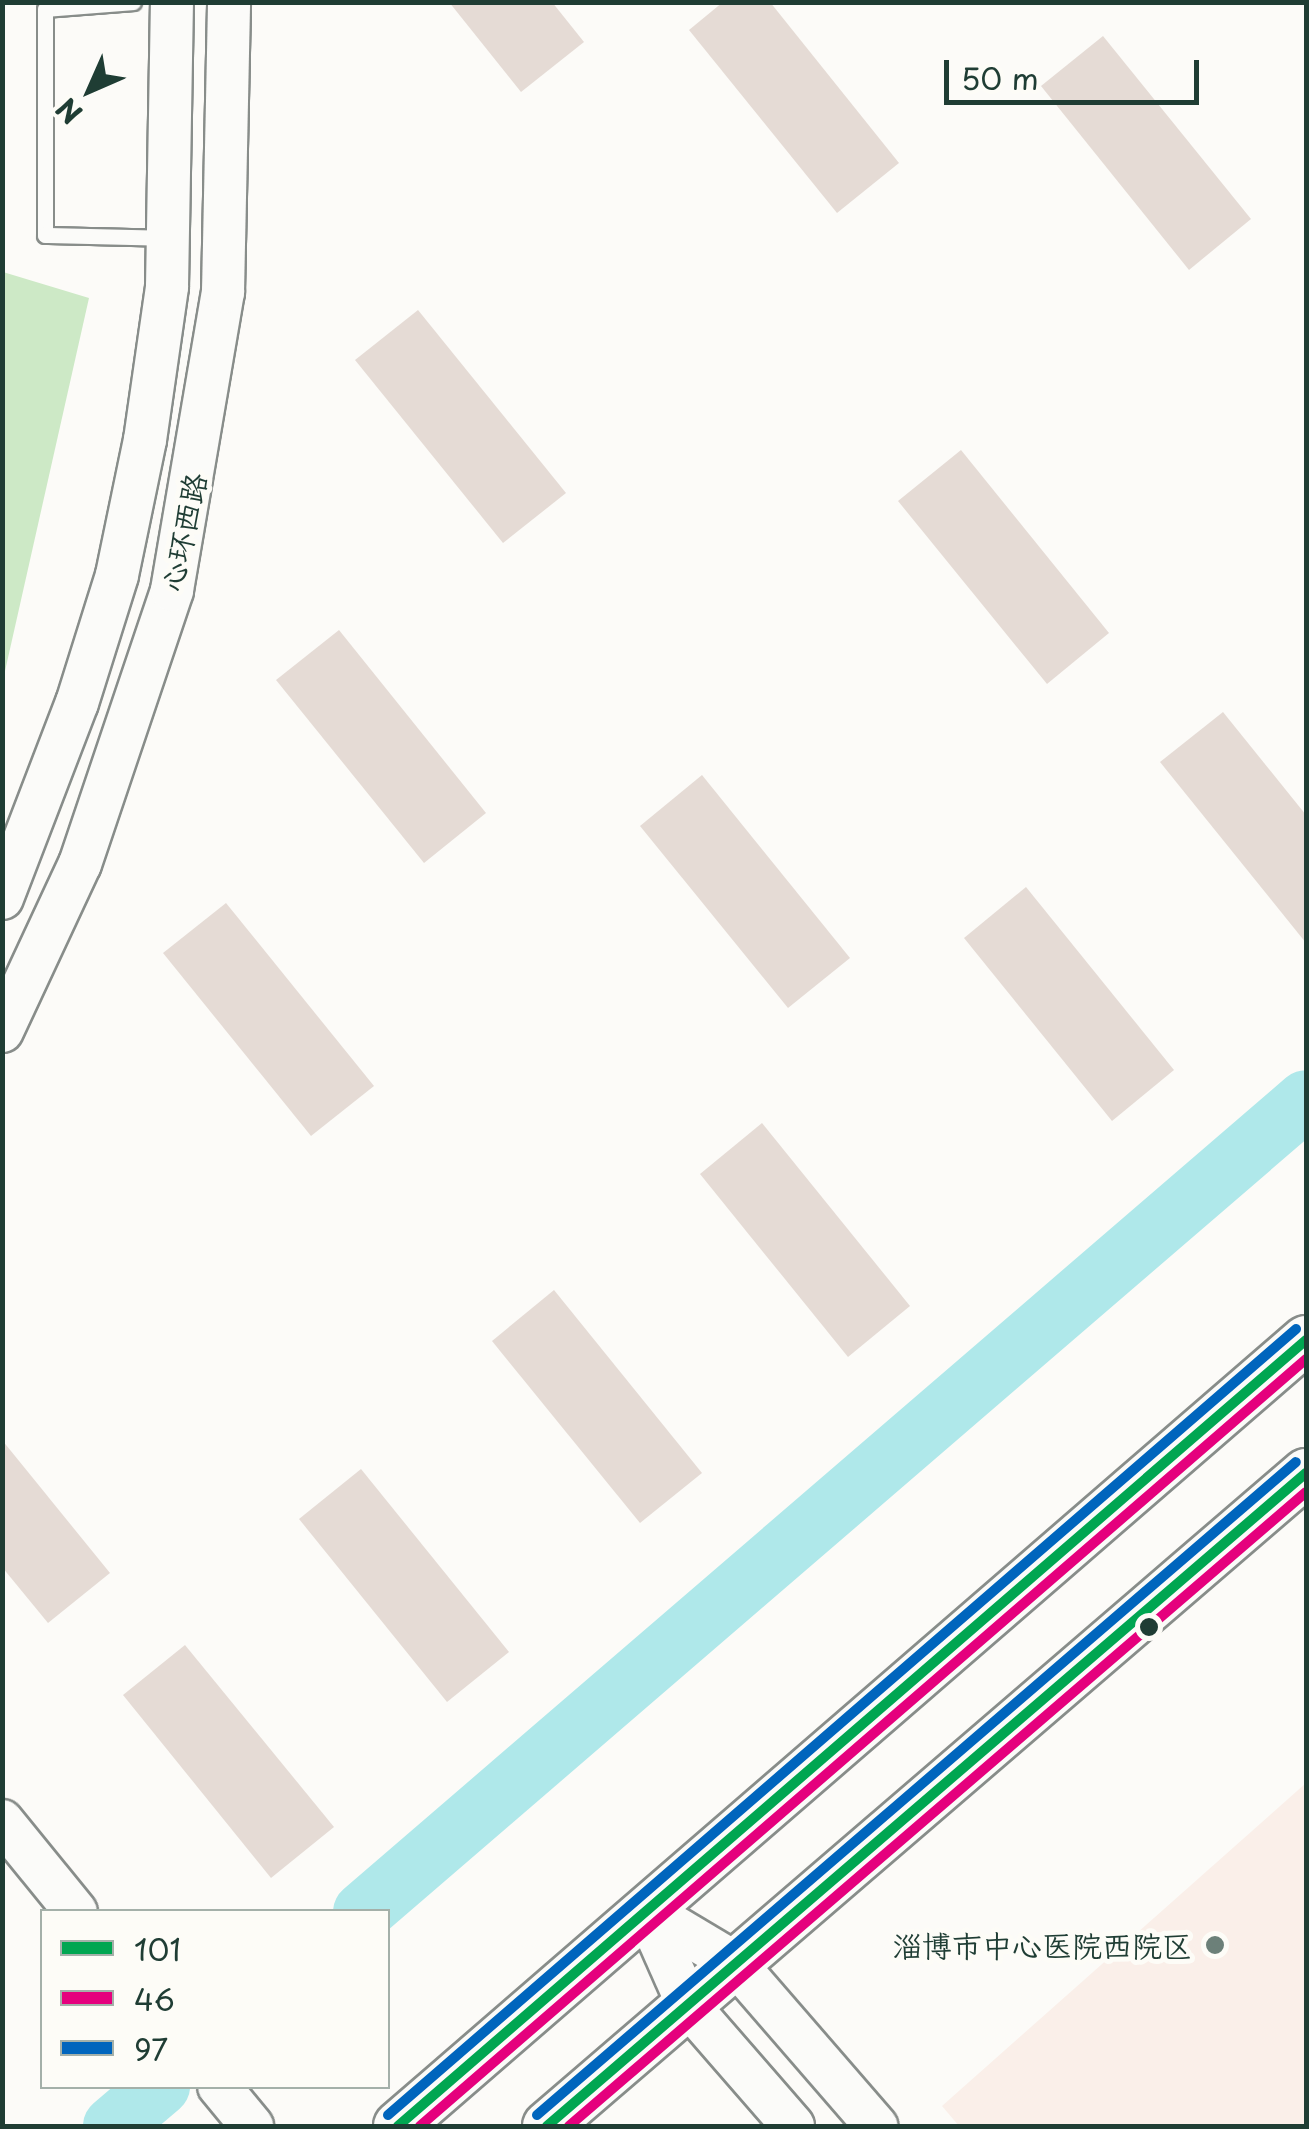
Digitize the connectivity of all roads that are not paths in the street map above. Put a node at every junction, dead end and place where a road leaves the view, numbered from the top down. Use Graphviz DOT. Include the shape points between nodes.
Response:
graph roads {
  1 [pos="133,2"];
  2 [pos="172,2"];
  3 [pos="229,2"];
  4 [pos="169,238"];
  5 [pos="2,898"];
  6 [pos="2,1031"];
  7 [pos="1306,1340"];
  8 [pos="1306,1474"];
  9 [pos="2,1821"];
  10 [pos="74,1909"];
  11 [pos="646,1910"];
  12 [pos="736,1963"];
  13 [pos="688,2005"];
  14 [pos="222,2089"];
  15 [pos="252,2126"];
  16 [pos="398,2126"];
  17 [pos="547,2126"];
  18 [pos="793,2126"];
  19 [pos="876,2126"];
  1 -- 4 [label="lane" via="45,9 46,235"];
  2 -- 4 [label="main road, 心环西路"];
  3 -- 6 [label="main road, 心环西路" via="223,292 172,590 80,864"];
  4 -- 5 [label="main road, 心环西路" via="145,440 116,575"];
  7 -- 11 [label="main road"];
  8 -- 12 [label="main road"];
  9 -- 10 [label="main road"];
  11 -- 12 [label="main road"];
  11 -- 13 [label="main road"];
  11 -- 16 [label="main road"];
  12 -- 13 [label="main road"];
  12 -- 19 [label="main road"];
  13 -- 17 [label="main road"];
  13 -- 18 [label="main road"];
  14 -- 15 [label="main road"];
}
